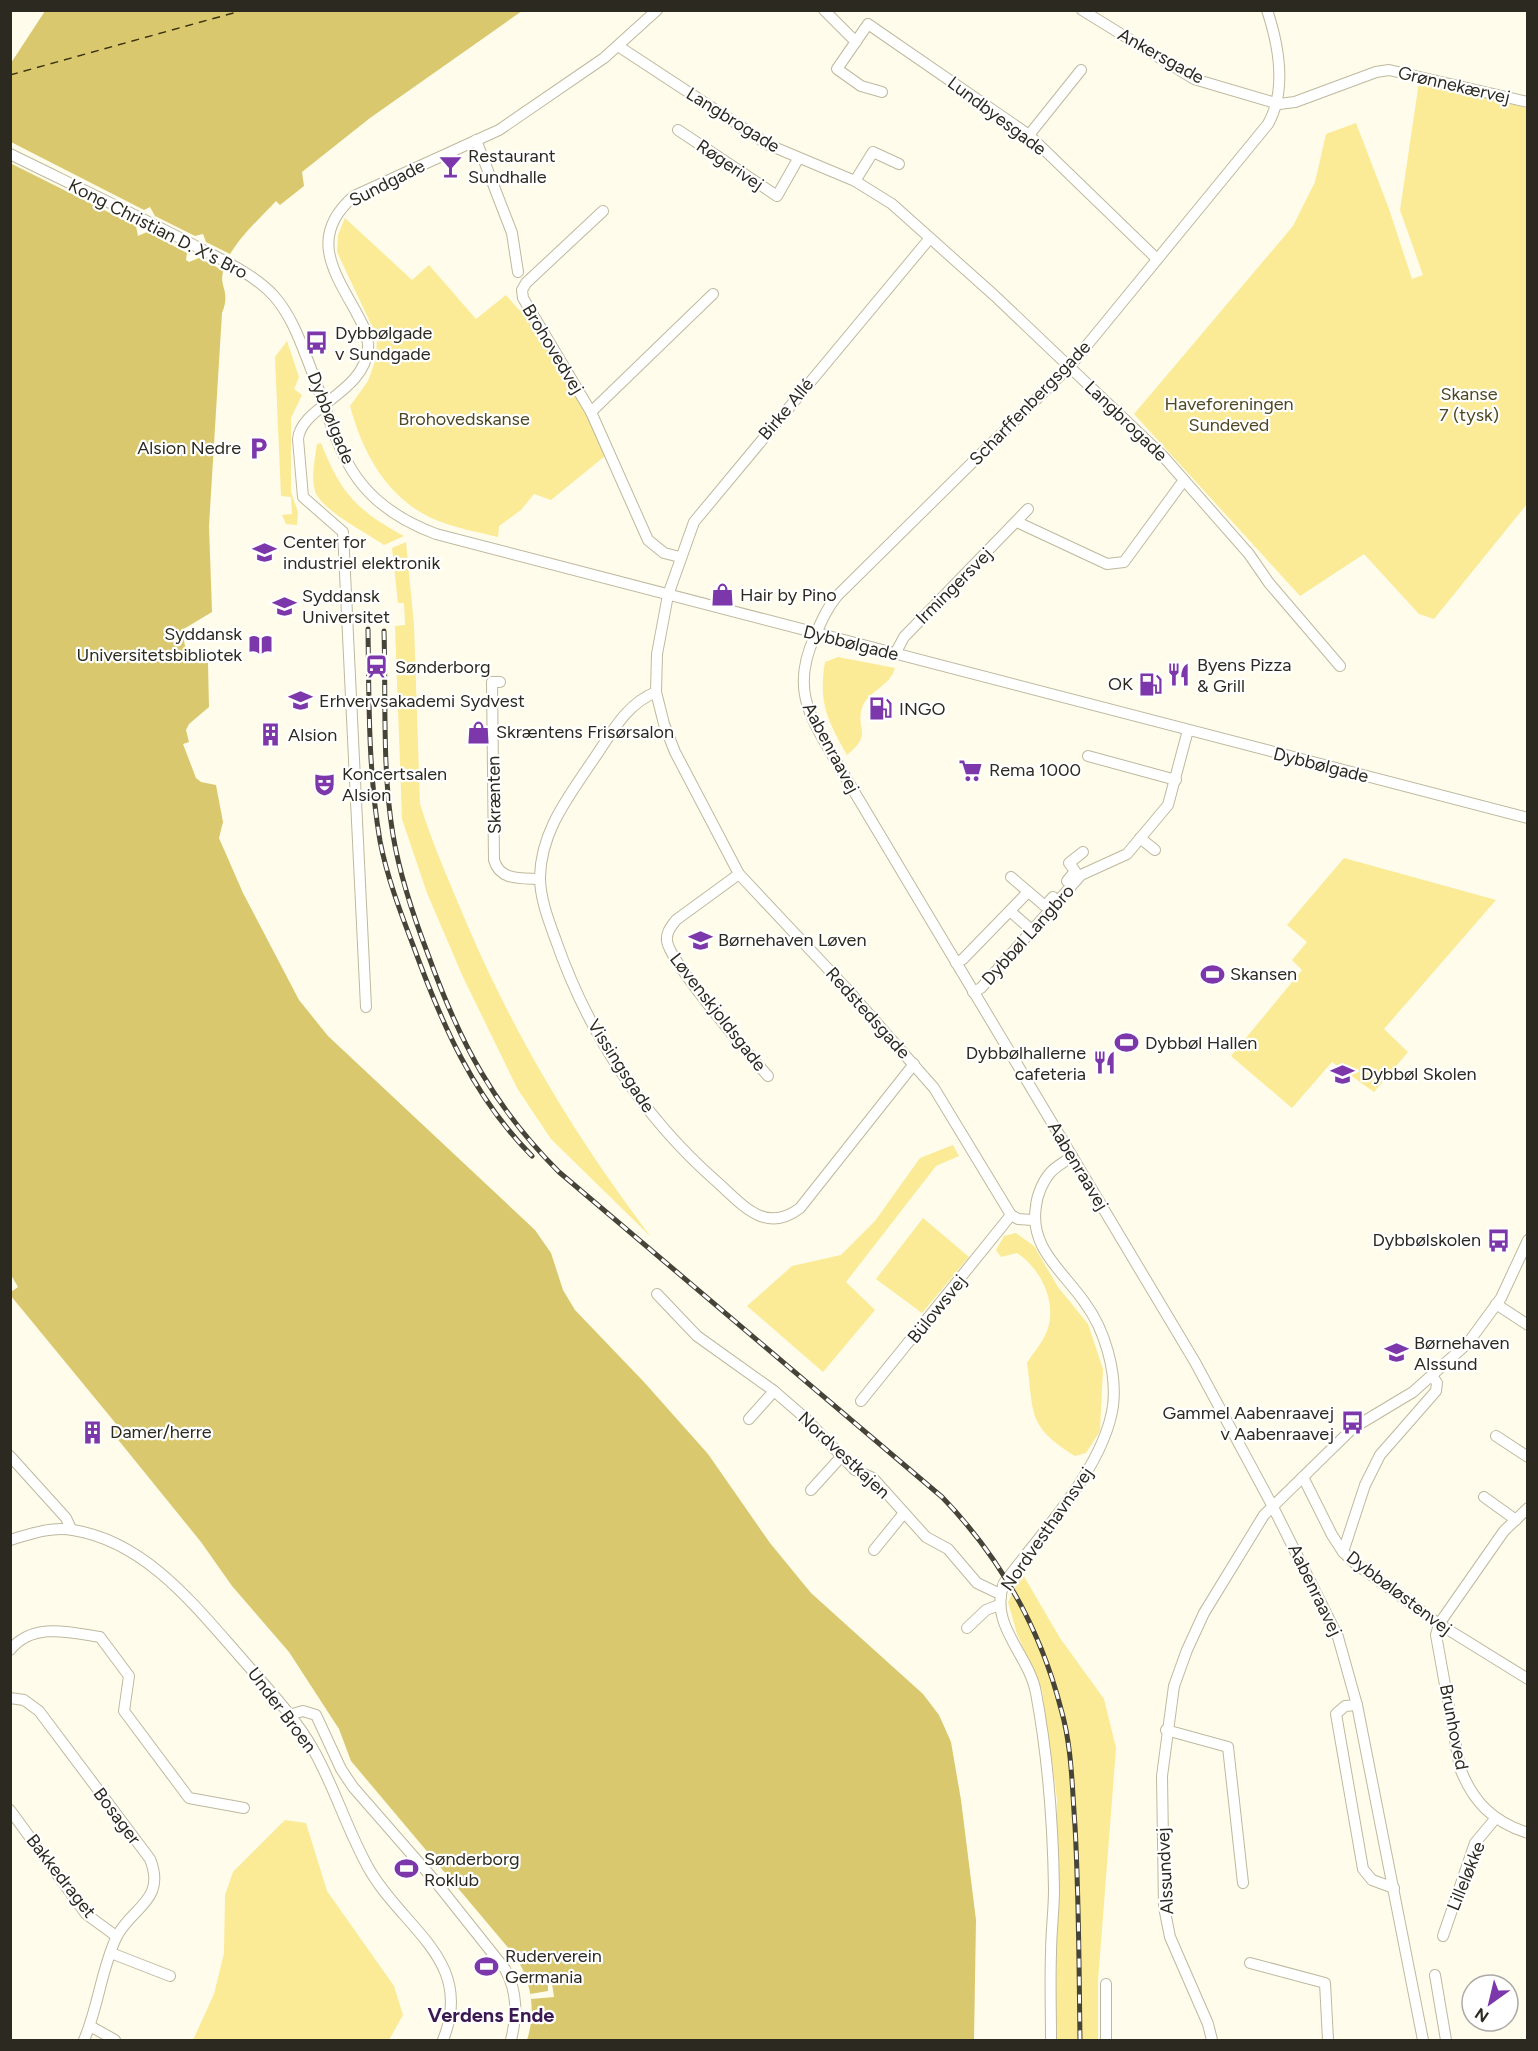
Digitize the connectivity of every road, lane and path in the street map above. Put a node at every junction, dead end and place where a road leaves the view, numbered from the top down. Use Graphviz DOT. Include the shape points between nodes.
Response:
graph roads {
  1 [pos="657,10"];
  2 [pos="824,10"];
  3 [pos="1082,10"];
  4 [pos="1267,10"];
  5 [pos="856,42"];
  6 [pos="618,46"];
  7 [pos="1081,70"];
  8 [pos="882,92"];
  9 [pos="1527,102"];
  10 [pos="1278,104"];
  11 [pos="678,130"];
  12 [pos="1029,135"];
  13 [pos="476,140"];
  14 [pos="10,154"];
  15 [pos="798,159"];
  16 [pos="899,164"];
  17 [pos="855,181"];
  18 [pos="603,211"];
  19 [pos="930,238"];
  20 [pos="1157,259"];
  21 [pos="518,272"];
  22 [pos="713,294"];
  23 [pos="291,321"];
  24 [pos="1070,366"];
  25 [pos="325,406"];
  26 [pos="591,412"];
  27 [pos="1184,480"];
  28 [pos="1029,509"];
  29 [pos="1017,522"];
  30 [pos="680,557"];
  31 [pos="668,595"];
  32 [pos="815,634"];
  33 [pos="895,654"];
  34 [pos="1340,666"];
  35 [pos="500,682"];
  36 [pos="656,692"];
  37 [pos="1188,730"];
  38 [pos="1088,756"];
  39 [pos="1176,780"];
  40 [pos="1527,818"];
  41 [pos="1140,838"];
  42 [pos="1155,850"];
  43 [pos="1083,852"];
  44 [pos="739,874"];
  45 [pos="1011,877"];
  46 [pos="540,879"];
  47 [pos="1029,892"];
  48 [pos="1010,911"];
  49 [pos="1027,926"];
  50 [pos="956,963"];
  51 [pos="973,992"];
  52 [pos="366,1007"];
  53 [pos="914,1064"];
  54 [pos="768,1076"];
  55 [pos="1072,1156"];
  56 [pos="1011,1215"];
  57 [pos="1033,1220"];
  58 [pos="1527,1240"];
  59 [pos="657,1294"];
  60 [pos="1496,1304"];
  61 [pos="1527,1325"];
  62 [pos="1433,1377"];
  63 [pos="774,1391"];
  64 [pos="861,1401"];
  65 [pos="749,1419"];
  66 [pos="1496,1436"];
  67 [pos="10,1456"];
  68 [pos="841,1456"];
  69 [pos="1527,1457"];
  70 [pos="1303,1477"];
  71 [pos="811,1490"];
  72 [pos="1484,1497"];
  73 [pos="1273,1507"];
  74 [pos="904,1513"];
  75 [pos="1523,1515"];
  76 [pos="70,1529"];
  77 [pos="10,1540"];
  78 [pos="874,1550"];
  79 [pos="1343,1552"];
  80 [pos="999,1599"];
  81 [pos="1439,1624"];
  82 [pos="967,1628"];
  83 [pos="10,1650"];
  84 [pos="1527,1679"];
  85 [pos="10,1698"];
  86 [pos="1357,1705"];
  87 [pos="289,1715"];
  88 [pos="1166,1730"];
  89 [pos="244,1808"];
  90 [pos="10,1810"];
  91 [pos="1495,1819"];
  92 [pos="1527,1833"];
  93 [pos="1243,1883"];
  94 [pos="1394,1888"];
  95 [pos="117,1936"];
  96 [pos="1443,1936"];
  97 [pos="111,1953"];
  98 [pos="1250,1963"];
  99 [pos="1435,1975"];
  100 [pos="170,1976"];
  101 [pos="1106,1984"];
  102 [pos="1443,2024"];
  103 [pos="90,2026"];
  104 [pos="1421,2027"];
  105 [pos="84,2040"];
  106 [pos="115,2040"];
  107 [pos="443,2040"];
  108 [pos="511,2040"];
  109 [pos="1051,2040"];
  110 [pos="1106,2040"];
  111 [pos="1212,2040"];
  112 [pos="1328,2040"];
  113 [pos="1424,2040"];
  114 [pos="1446,2040"];
  1 -- 6 [label="street, Sundgade"];
  2 -- 5 [label="street"];
  3 -- 10 [label="street, Ankersgade" via="1194,79"];
  4 -- 10 [label="street" via="1277,53"];
  5 -- 8 [label="street, Lundbyesgade" via="837,69 861,86"];
  5 -- 12 [label="street, Lundbyesgade" via="868,24"];
  6 -- 13 [label="street, Sundgade" via="499,130"];
  6 -- 15 [label="street, Langbrogade" via="769,145"];
  7 -- 12 [label="street"];
  9 -- 10 [label="street, Grønnekærvej" via="1389,70 1295,102"];
  10 -- 20 [label="street, Scharffenbergsgade" via="1268,124"];
  11 -- 15 [label="street, Røgerivej" via="777,196"];
  12 -- 20 [label="street, Lundbyesgade"];
  13 -- 21 [label="street" via="512,233"];
  13 -- 25 [label="street, Sundgade" via="354,196 340,208 328,237 328,252 332,270 363,325 368,350 357,375"];
  14 -- 23 [label="street, Kong Christian D. X's Bro" via="249,275 275,297"];
  15 -- 17 [label="street, Langbrogade"];
  16 -- 17 [label="street" via="873,152"];
  17 -- 19 [label="street, Langbrogade" via="892,204"];
  18 -- 26 [label="street, Brohovedvej" via="522,291 525,304"];
  19 -- 24 [label="street, Langbrogade"];
  19 -- 30 [label="street, Birke Allé" via="706,505 694,522"];
  20 -- 24 [label="street, Scharffenbergsgade"];
  22 -- 26 [label="street, Brohovedvej"];
  23 -- 25 [label="street, Dybbølgade"];
  24 -- 27 [label="street, Langbrogade"];
  24 -- 32 [label="street, Scharffenbergsgade" via="837,596"];
  25 -- 31 [label="street, Dybbølgade" via="343,453 364,488 409,524"];
  25 -- 52 [label="street" via="299,432 301,492 308,504 343,532"];
  26 -- 30 [label="street, Brohovedvej" via="648,540 664,553"];
  27 -- 29 [label="street" via="1124,562 1116,565"];
  27 -- 34 [label="street, Langbrogade"];
  28 -- 29 [label="street, Irmingersvej"];
  29 -- 33 [label="street, Irmingersvej" via="904,636"];
  30 -- 31 [label="street, Birke Allé"];
  31 -- 32 [label="street, Dybbølgade"];
  31 -- 36 [label="street, Redstedsgade" via="657,654"];
  32 -- 33 [label="street, Dybbølgade"];
  32 -- 50 [label="street, Aabenraavej" via="804,666 807,707"];
  33 -- 37 [label="street, Dybbølgade"];
  35 -- 46 [label="street, Skrænten" via="492,682 494,860 502,874"];
  36 -- 44 [label="street, Redstedsgade" via="675,752"];
  36 -- 46 [label="street, Vissingsgade" via="632,705 559,809 542,855"];
  37 -- 39 [label="street, Dybbøl Langbro"];
  37 -- 40 [label="street, Dybbølgade"];
  38 -- 39 [label="street"];
  39 -- 41 [label="street, Dybbøl Langbro" via="1168,805"];
  41 -- 42 [label="street"];
  41 -- 51 [label="street, Dybbøl Langbro" via="1127,854 1081,875 981,988"];
  43 -- 47 [label="street" via="1069,863 1075,871 1045,906"];
  44 -- 53 [label="street, Redstedsgade"];
  44 -- 54 [label="street, Løvenskjoldsgade" via="676,921 668,931 667,943 705,1000"];
  45 -- 47 [label="street"];
  46 -- 53 [label="street, Vissingsgade" via="544,909 564,964 592,1023 627,1081 653,1117 699,1166 758,1216 780,1219 800,1208"];
  47 -- 48 [label="street"];
  48 -- 49 [label="street"];
  48 -- 50 [label="street"];
  50 -- 51 [label="street, Aabenraavej"];
  51 -- 55 [label="street, Aabenraavej"];
  53 -- 56 [label="street, Redstedsgade" via="953,1118"];
  55 -- 57 [label="street" via="1050,1173 1037,1197"];
  55 -- 73 [label="street, Aabenraavej" via="1195,1362"];
  56 -- 57 [label="street"];
  56 -- 64 [label="street, Bülowsvej"];
  57 -- 80 [label="street, Nordvesthavnsvej" via="1048,1258 1086,1303 1102,1334 1112,1371 1113,1405 1105,1440 1089,1471 1004,1583"];
  58 -- 60 [label="street, Alssundvej"];
  59 -- 63 [label="street, Nordvestkajen" via="697,1336"];
  60 -- 61 [label="street"];
  60 -- 62 [label="street, Alssundvej" via="1468,1343"];
  62 -- 70 [label="street, Alssundvej" via="1353,1428"];
  62 -- 79 [label="street" via="1436,1391 1380,1455"];
  63 -- 65 [label="street"];
  63 -- 68 [label="street, Nordvestkajen"];
  66 -- 69 [label="street"];
  67 -- 76 [label="street" via="66,1518"];
  68 -- 71 [label="street"];
  68 -- 74 [label="street, Nordvestkajen" via="855,1470 873,1478"];
  70 -- 73 [label="street, Alssundvej"];
  70 -- 79 [label="street, Dybbøløstenvej"];
  72 -- 75 [label="street"];
  73 -- 86 [label="street, Aabenraavej" via="1338,1637"];
  73 -- 88 [label="street, Alssundvej" via="1245,1542 1200,1623 1174,1686"];
  74 -- 78 [label="street"];
  74 -- 80 [label="street, Nordvestkajen" via="926,1537 948,1549 977,1582"];
  75 -- 81 [label="street" via="1504,1531"];
  76 -- 77 [label="street, Under Broen"];
  76 -- 87 [label="street, Under Broen" via="120,1546 167,1578"];
  79 -- 81 [label="street, Dybbøløstenvej"];
  80 -- 82 [label="street"];
  80 -- 109 [label="street, Nordvesthavnsvej" via="1008,1635 1036,1691 1050,1796 1054,1892"];
  81 -- 84 [label="street, Dybbøløstenvej"];
  81 -- 91 [label="street, Brunhoved" via="1436,1635 1460,1768 1477,1802"];
  83 -- 89 [label="street" via="36,1632 68,1631 100,1637 129,1676 124,1711 189,1797"];
  85 -- 95 [label="street, Bosager" via="24,1700 39,1711 150,1859 154,1887"];
  86 -- 94 [label="street, Aabenraavej"];
  86 -- 94 [label="street" via="1345,1706 1336,1714 1363,1869 1372,1880"];
  87 -- 107 [label="street, Under Broen" via="323,1768 375,1880 442,1962 451,1983 453,2002"];
  87 -- 108 [label="street" via="303,1711 316,1715 353,1787 505,1969 516,1998"];
  88 -- 93 [label="street" via="1228,1747"];
  88 -- 111 [label="street, Alssundvej" via="1162,1776 1164,1907 1170,1937"];
  90 -- 95 [label="street, Bakkedraget" via="86,1914"];
  91 -- 92 [label="street, Brunhoved"];
  91 -- 96 [label="street, Lilleløkke" via="1475,1843"];
  94 -- 104 [label="street, Aabenraavej"];
  95 -- 97 [label="street, Bosager"];
  97 -- 100 [label="street"];
  97 -- 103 [label="street, Bosager"];
  98 -- 112 [label="street" via="1325,1983"];
  99 -- 102 [label="street"];
  101 -- 110 [label="street"];
  102 -- 104 [label="street"];
  102 -- 114 [label="street"];
  103 -- 105 [label="street, Bosager"];
  103 -- 106 [label="street"];
  104 -- 113 [label="street, Aabenraavej"];
}
